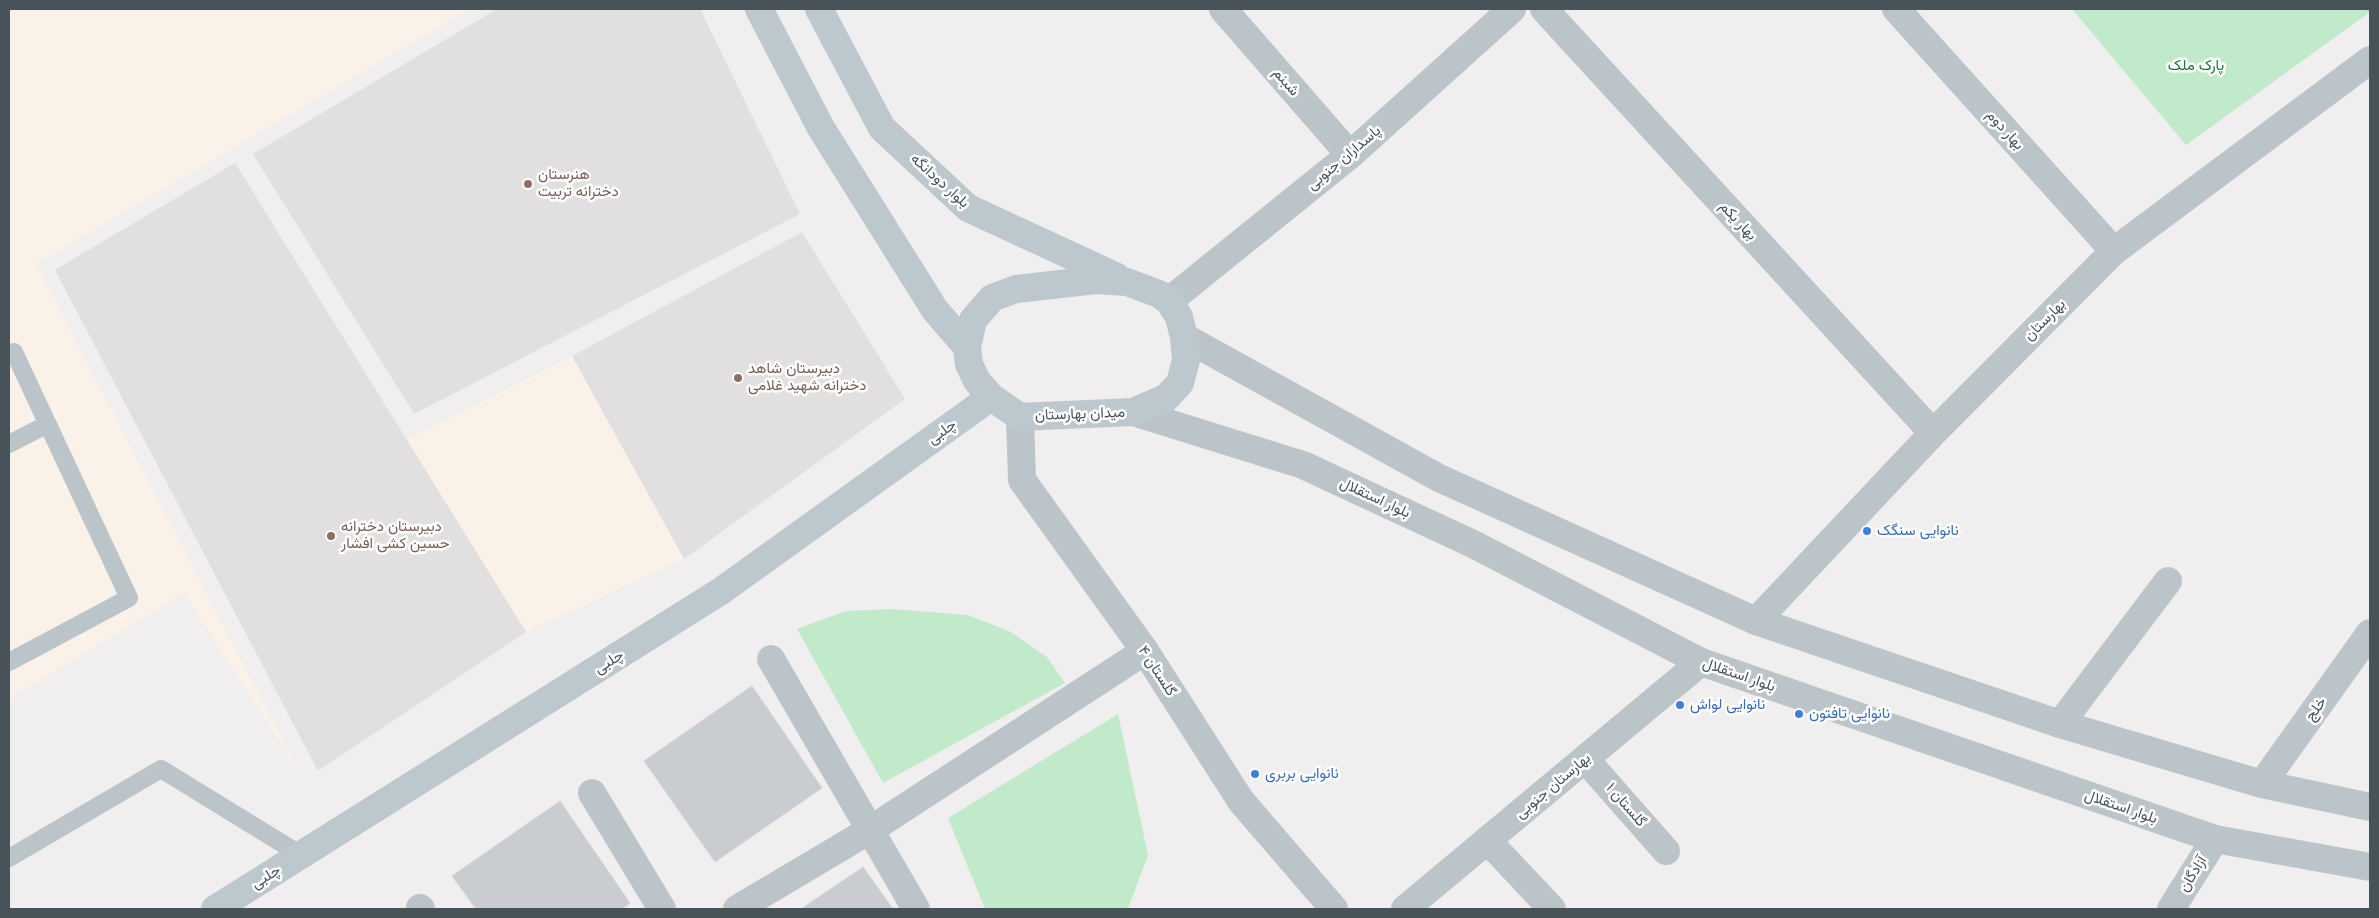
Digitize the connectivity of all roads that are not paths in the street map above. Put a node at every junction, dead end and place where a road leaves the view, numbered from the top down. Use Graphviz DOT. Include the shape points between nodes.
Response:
graph roads {
  1 [pos="759,9"];
  2 [pos="819,9"];
  3 [pos="1223,9"];
  4 [pos="1512,9"];
  5 [pos="1544,9"];
  6 [pos="1896,9"];
  7 [pos="2370,60"];
  8 [pos="1350,154"];
  9 [pos="2114,251"];
  10 [pos="1127,282"];
  11 [pos="1169,301"];
  12 [pos="1184,337"];
  13 [pos="966,347"];
  14 [pos="9,355"];
  15 [pos="991,398"];
  16 [pos="1134,412"];
  17 [pos="1020,417"];
  18 [pos="48,424"];
  19 [pos="1933,433"];
  20 [pos="9,444"];
  21 [pos="2168,581"];
  22 [pos="1756,621"];
  23 [pos="2370,633"];
  24 [pos="1145,651"];
  25 [pos="771,659"];
  26 [pos="9,662"];
  27 [pos="1701,662"];
  28 [pos="2060,724"];
  29 [pos="1585,759"];
  30 [pos="2262,784"];
  31 [pos="592,793"];
  32 [pos="2370,807"];
  33 [pos="870,830"];
  34 [pos="2214,839"];
  35 [pos="1487,840"];
  36 [pos="1666,851"];
  37 [pos="300,856"];
  38 [pos="9,858"];
  39 [pos="2370,867"];
  40 [pos="215,909"];
  41 [pos="662,909"];
  42 [pos="737,909"];
  43 [pos="916,909"];
  44 [pos="1334,909"];
  45 [pos="1405,909"];
  46 [pos="1552,909"];
  47 [pos="2171,909"];
  1 -- 13 [label="main road" via="821,128 935,310"];
  2 -- 10 [label="main road, بلوار دودانگه" via="882,128 968,208"];
  3 -- 8 [label="street, شبنم"];
  4 -- 8 [label="street, پاسداران جنوبی"];
  5 -- 19 [label="street, بهار یکم"];
  6 -- 9 [label="street, بهار دوم"];
  7 -- 9 [label="street, بهارستان"];
  8 -- 11 [label="street, پاسداران جنوبی"];
  9 -- 19 [label="street, بهارستان"];
  10 -- 11 [label="main road, میدان بهارستان"];
  10 -- 13 [label="main road, میدان بهارستان" via="1051,283 1016,289 992,298 973,320"];
  11 -- 12 [label="main road, میدان بهارستان" via="1179,317"];
  12 -- 16 [label="main road, میدان بهارستان" via="1186,360 1180,382 1166,398"];
  12 -- 22 [label="street" via="1440,478"];
  13 -- 15 [label="main road, میدان بهارستان" via="977,381"];
  14 -- 18 [label="lane" via="14,352"];
  15 -- 17 [label="main road, میدان بهارستان"];
  15 -- 37 [label="main road, چلبی" via="721,591"];
  16 -- 17 [label="main road, میدان بهارستان"];
  16 -- 27 [label="street, بلوار استقلال" via="1303,465 1473,544"];
  17 -- 24 [label="street, گلستان ۴" via="1022,480"];
  18 -- 20 [label="lane"];
  18 -- 26 [label="lane" via="129,598"];
  19 -- 22 [label="street, بهارستان"];
  21 -- 28 [label="street"];
  22 -- 28 [label="street"];
  23 -- 30 [label="street, خلج"];
  24 -- 33 [label="street"];
  24 -- 44 [label="street, گلستان ۴" via="1241,801"];
  25 -- 33 [label="street"];
  27 -- 29 [label="street, بهارستان جنوبی"];
  27 -- 34 [label="street, بلوار استقلال"];
  28 -- 30 [label="street"];
  29 -- 35 [label="street, بهارستان جنوبی"];
  29 -- 36 [label="street, ۱ گلستان"];
  30 -- 32 [label="street"];
  31 -- 41 [label="street"];
  33 -- 42 [label="street"];
  33 -- 43 [label="street"];
  34 -- 39 [label="street, بلوار استقلال"];
  34 -- 47 [label="street, آزادگان"];
  35 -- 45 [label="street, بهارستان جنوبی"];
  35 -- 46 [label="street"];
  37 -- 38 [label="lane" via="161,769"];
  37 -- 40 [label="main road, چلبی"];
}
